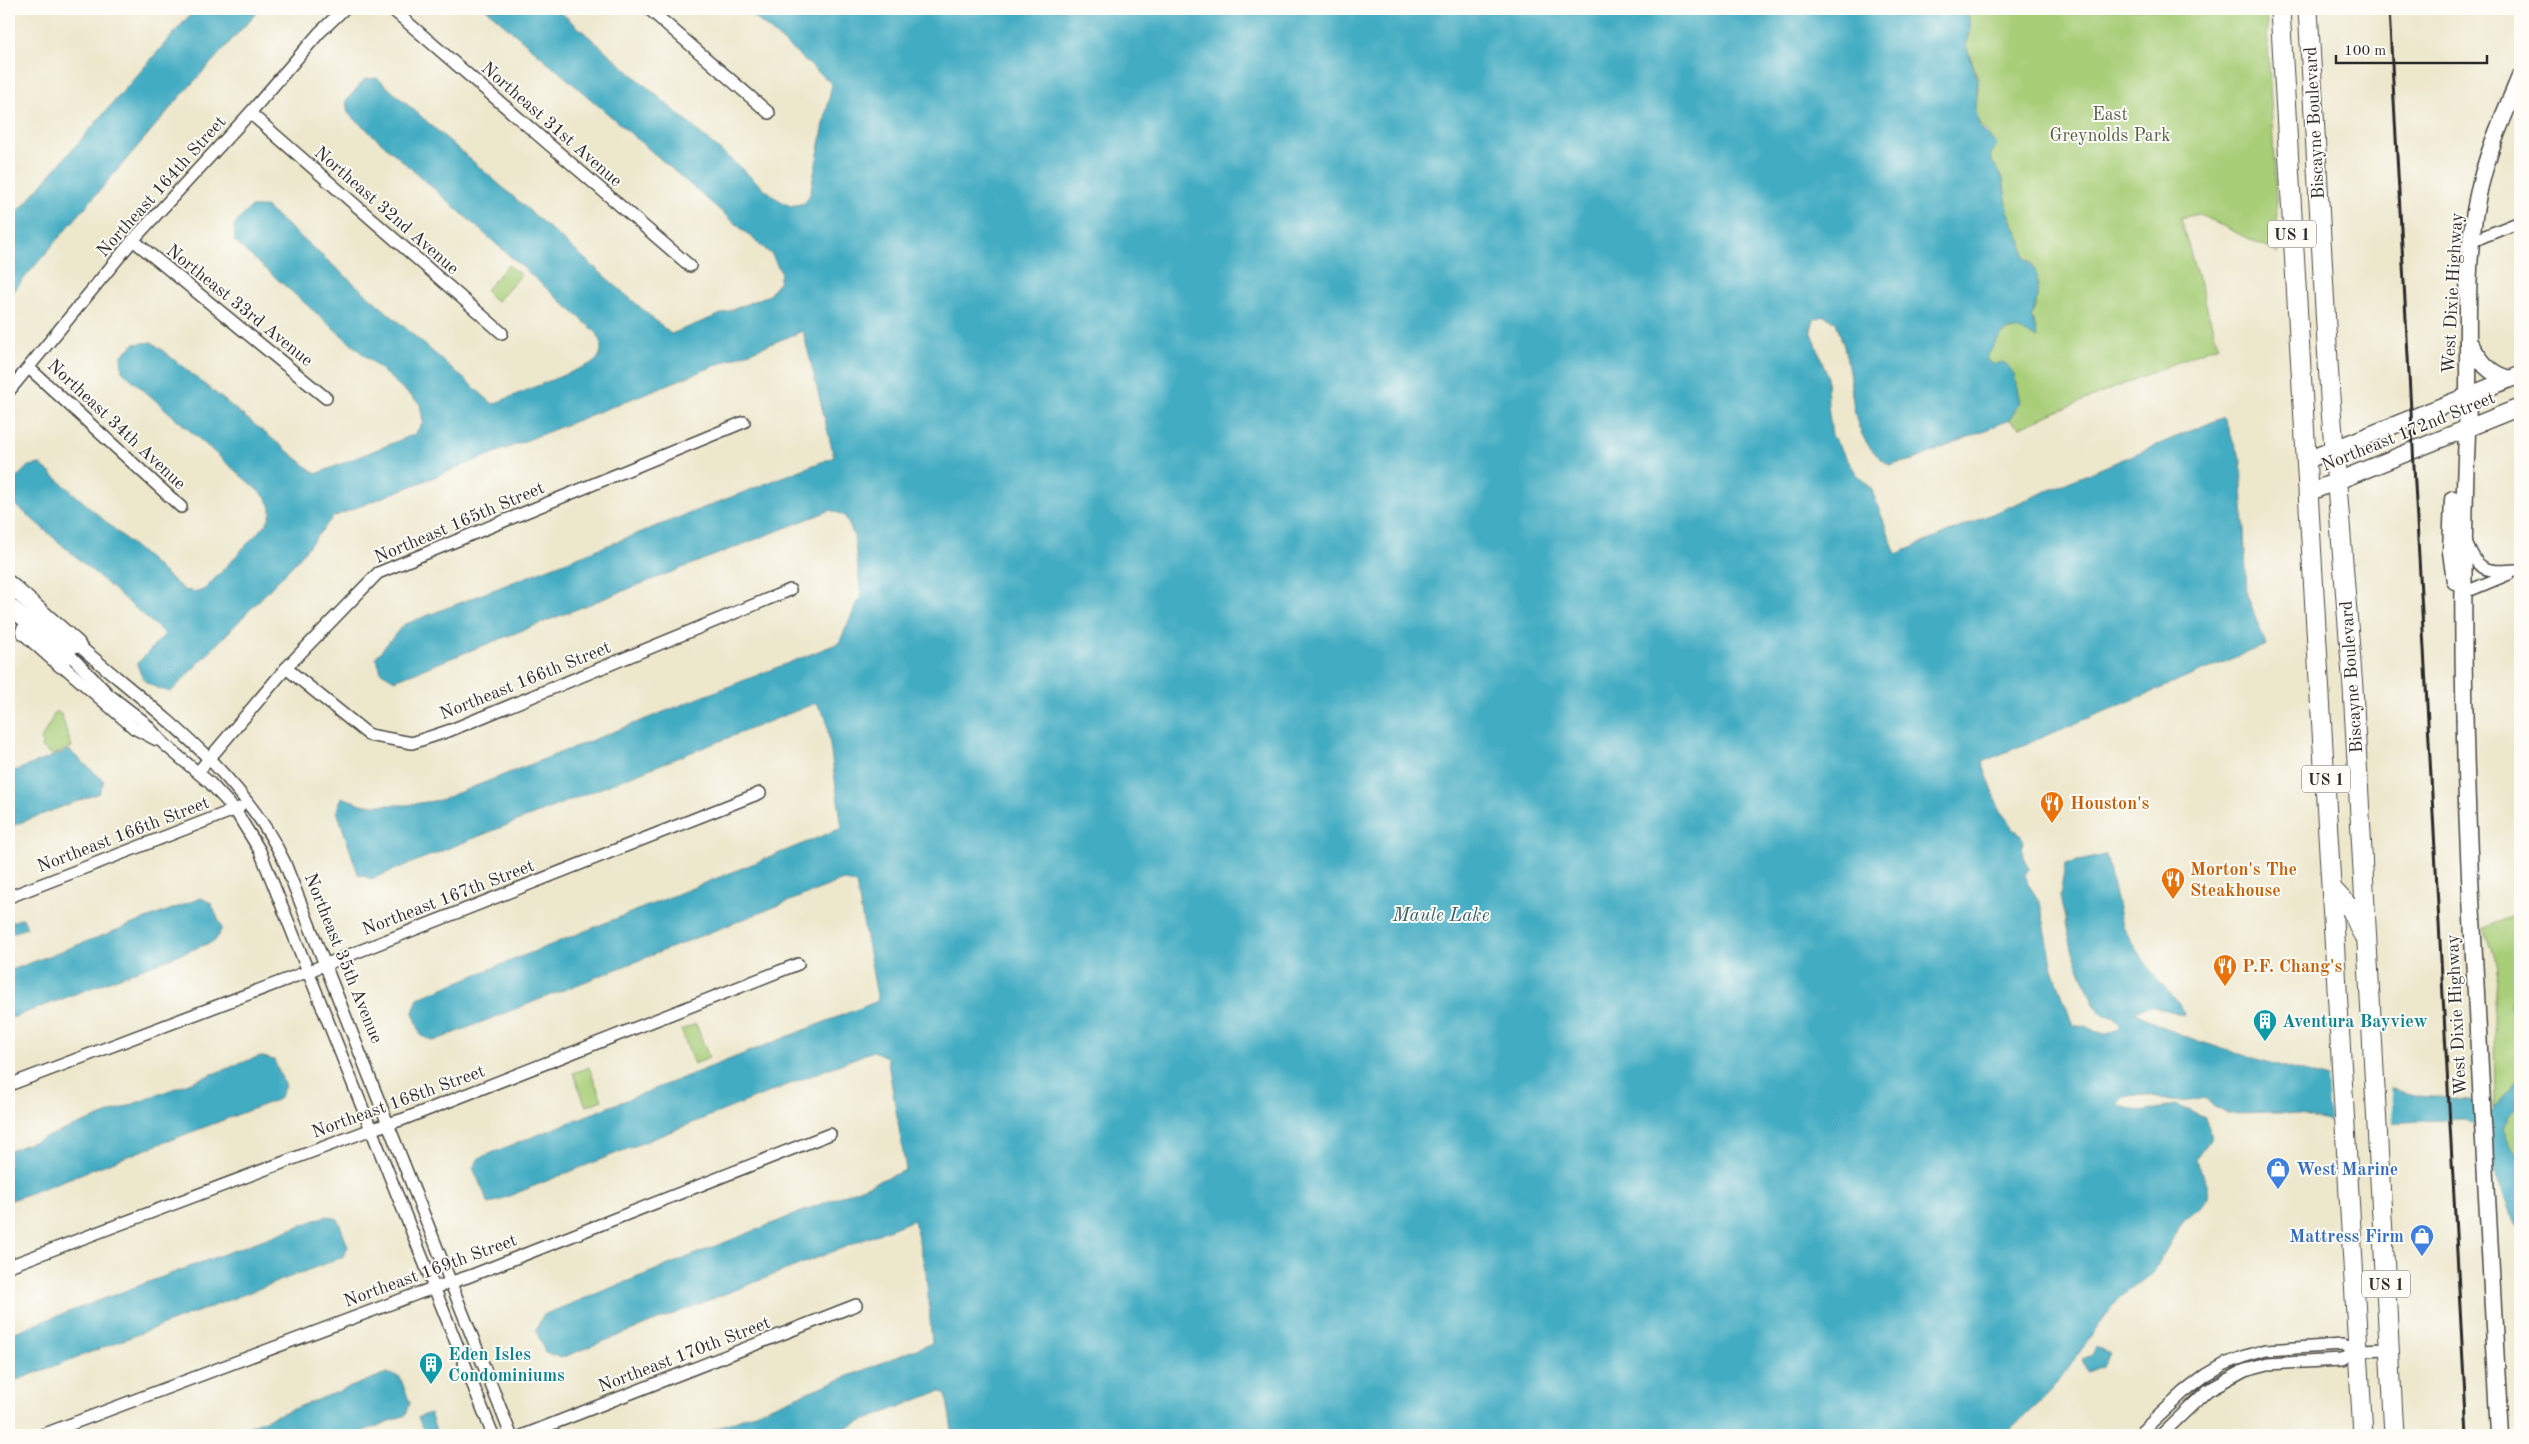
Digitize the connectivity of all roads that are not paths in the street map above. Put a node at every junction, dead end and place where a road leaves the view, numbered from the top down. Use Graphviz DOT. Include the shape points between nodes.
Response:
graph roads {
  1 [pos="344,9"];
  2 [pos="392,9"];
  3 [pos="649,9"];
  4 [pos="2280,9"];
  5 [pos="2308,9"];
  6 [pos="2520,77"];
  7 [pos="250,113"];
  8 [pos="769,113"];
  9 [pos="2520,222"];
  10 [pos="133,240"];
  11 [pos="2472,241"];
  12 [pos="690,266"];
  13 [pos="502,333"];
  14 [pos="2468,341"];
  15 [pos="29,368"];
  16 [pos="2515,377"];
  17 [pos="9,392"];
  18 [pos="2468,396"];
  19 [pos="326,398"];
  20 [pos="2520,407"];
  21 [pos="744,422"];
  22 [pos="2467,430"];
  23 [pos="2334,450"];
  24 [pos="2308,460"];
  25 [pos="2337,482"];
  26 [pos="2310,492"];
  27 [pos="181,507"];
  28 [pos="2464,535"];
  29 [pos="2519,570"];
  30 [pos="9,584"];
  31 [pos="790,590"];
  32 [pos="2462,592"];
  33 [pos="9,606"];
  34 [pos="9,618"];
  35 [pos="69,654"];
  36 [pos="286,668"];
  37 [pos="163,743"];
  38 [pos="210,758"];
  39 [pos="198,772"];
  40 [pos="760,794"];
  41 [pos="249,801"];
  42 [pos="235,810"];
  43 [pos="2332,890"];
  44 [pos="9,897"];
  45 [pos="2367,946"];
  46 [pos="325,964"];
  47 [pos="798,964"];
  48 [pos="309,971"];
  49 [pos="9,1085"];
  50 [pos="388,1124"];
  51 [pos="372,1128"];
  52 [pos="830,1134"];
  53 [pos="9,1266"];
  54 [pos="451,1282"];
  55 [pos="434,1288"];
  56 [pos="856,1305"];
  57 [pos="2390,1349"];
  58 [pos="2358,1350"];
  59 [pos="42,1435"];
  60 [pos="493,1435"];
  61 [pos="511,1435"];
  62 [pos="524,1435"];
  63 [pos="2138,1435"];
  64 [pos="2161,1435"];
  65 [pos="2363,1435"];
  66 [pos="2394,1435"];
  67 [pos="2500,1435"];
  1 -- 7 [label="street, Northeast 164th Street"];
  2 -- 12 [label="street, Northeast 31st Avenue"];
  3 -- 8 [label="street"];
  4 -- 24 [label="main road, Biscayne Boulevard / US 1"];
  5 -- 23 [label="main road, Biscayne Boulevard / US 1"];
  6 -- 11 [label="street, West Dixie Highway" via="2484,168"];
  7 -- 10 [label="street, Northeast 164th Street"];
  7 -- 13 [label="street, Northeast 32nd Avenue"];
  9 -- 11 [label="street"];
  10 -- 15 [label="street, Northeast 164th Street"];
  10 -- 19 [label="street, Northeast 33rd Avenue"];
  11 -- 14 [label="street, West Dixie Highway"];
  14 -- 16 [label="street" via="2484,366 2496,376"];
  14 -- 18 [label="street, West Dixie Highway"];
  15 -- 17 [label="street, Northeast 164th Street"];
  15 -- 27 [label="street, Northeast 34th Avenue"];
  16 -- 18 [label="street, Northeast 172nd Street"];
  18 -- 22 [label="street, West Dixie Highway"];
  18 -- 23 [label="street, Northeast 172nd Street"];
  20 -- 22 [label="street, Northeast 172nd Street"];
  21 -- 36 [label="street, Northeast 165th Street" via="378,574"];
  22 -- 25 [label="street, Northeast 172nd Street"];
  22 -- 28 [label="street, West Dixie Highway"];
  22 -- 32 [label="street, West Dixie Highway" via="2455,452 2451,552 2454,580"];
  23 -- 24 [label="street, Northeast 172nd Street"];
  23 -- 25 [label="main road, Biscayne Boulevard / US 1"];
  24 -- 26 [label="main road, Biscayne Boulevard / US 1"];
  25 -- 26 [label="street, Northeast 172nd Street"];
  25 -- 45 [label="main road, Biscayne Boulevard / US 1"];
  26 -- 43 [label="main road, Biscayne Boulevard / US 1"];
  28 -- 29 [label="street" via="2478,565 2496,571"];
  28 -- 32 [label="street, West Dixie Highway"];
  29 -- 32 [label="street"];
  30 -- 35 [label="street, Northeast 35th Avenue"];
  31 -- 36 [label="street, Northeast 166th Street" via="451,730 412,743 369,735"];
  32 -- 67 [label="street, West Dixie Highway" via="2468,858"];
  33 -- 35 [label="street, Northeast 35th Avenue"];
  34 -- 35 [label="street, Northeast 35th Avenue"];
  35 -- 37 [label="street, Northeast 35th Avenue" via="134,728"];
  35 -- 37 [label="street, Northeast 35th Avenue" via="117,691 122,704"];
  35 -- 38 [label="street, Northeast 35th Avenue"];
  36 -- 38 [label="street, Northeast 165th Street"];
  37 -- 39 [label="street, Northeast 35th Avenue"];
  38 -- 39 [label="street, Northeast 165th Street"];
  38 -- 41 [label="street, Northeast 35th Avenue"];
  39 -- 42 [label="street, Northeast 35th Avenue"];
  40 -- 46 [label="street, Northeast 167th Street"];
  41 -- 42 [label="street, Northeast 166th Street"];
  41 -- 46 [label="street, Northeast 35th Avenue" via="280,852"];
  42 -- 44 [label="street, Northeast 166th Street"];
  42 -- 48 [label="street, Northeast 35th Avenue" via="268,868"];
  43 -- 45 [label="main road" via="2351,909"];
  43 -- 58 [label="main road, Biscayne Boulevard / US 1"];
  45 -- 57 [label="main road, Biscayne Boulevard / US 1"];
  46 -- 48 [label="street, Northeast 167th Street"];
  46 -- 50 [label="street, Northeast 35th Avenue"];
  47 -- 50 [label="street, Northeast 168th Street"];
  48 -- 49 [label="street, Northeast 167th Street"];
  48 -- 51 [label="street, Northeast 35th Avenue"];
  50 -- 51 [label="street, Northeast 168th Street"];
  50 -- 54 [label="street, Northeast 35th Avenue"];
  51 -- 53 [label="street, Northeast 168th Street"];
  51 -- 55 [label="street, Northeast 35th Avenue"];
  52 -- 54 [label="street, Northeast 169th Street"];
  54 -- 55 [label="street, Northeast 169th Street"];
  54 -- 61 [label="street, Northeast 35th Avenue"];
  55 -- 59 [label="street, Northeast 169th Street"];
  55 -- 60 [label="street, Northeast 35th Avenue"];
  56 -- 62 [label="street, Northeast 170th Street"];
  57 -- 58 [label="street"];
  57 -- 66 [label="main road, Biscayne Boulevard / US 1"];
  58 -- 63 [label="street" via="2342,1345 2266,1350 2225,1364 2184,1392"];
  58 -- 64 [label="street" via="2342,1360 2268,1364 2245,1370 2208,1390"];
  58 -- 65 [label="main road, Biscayne Boulevard / US 1"];
}
